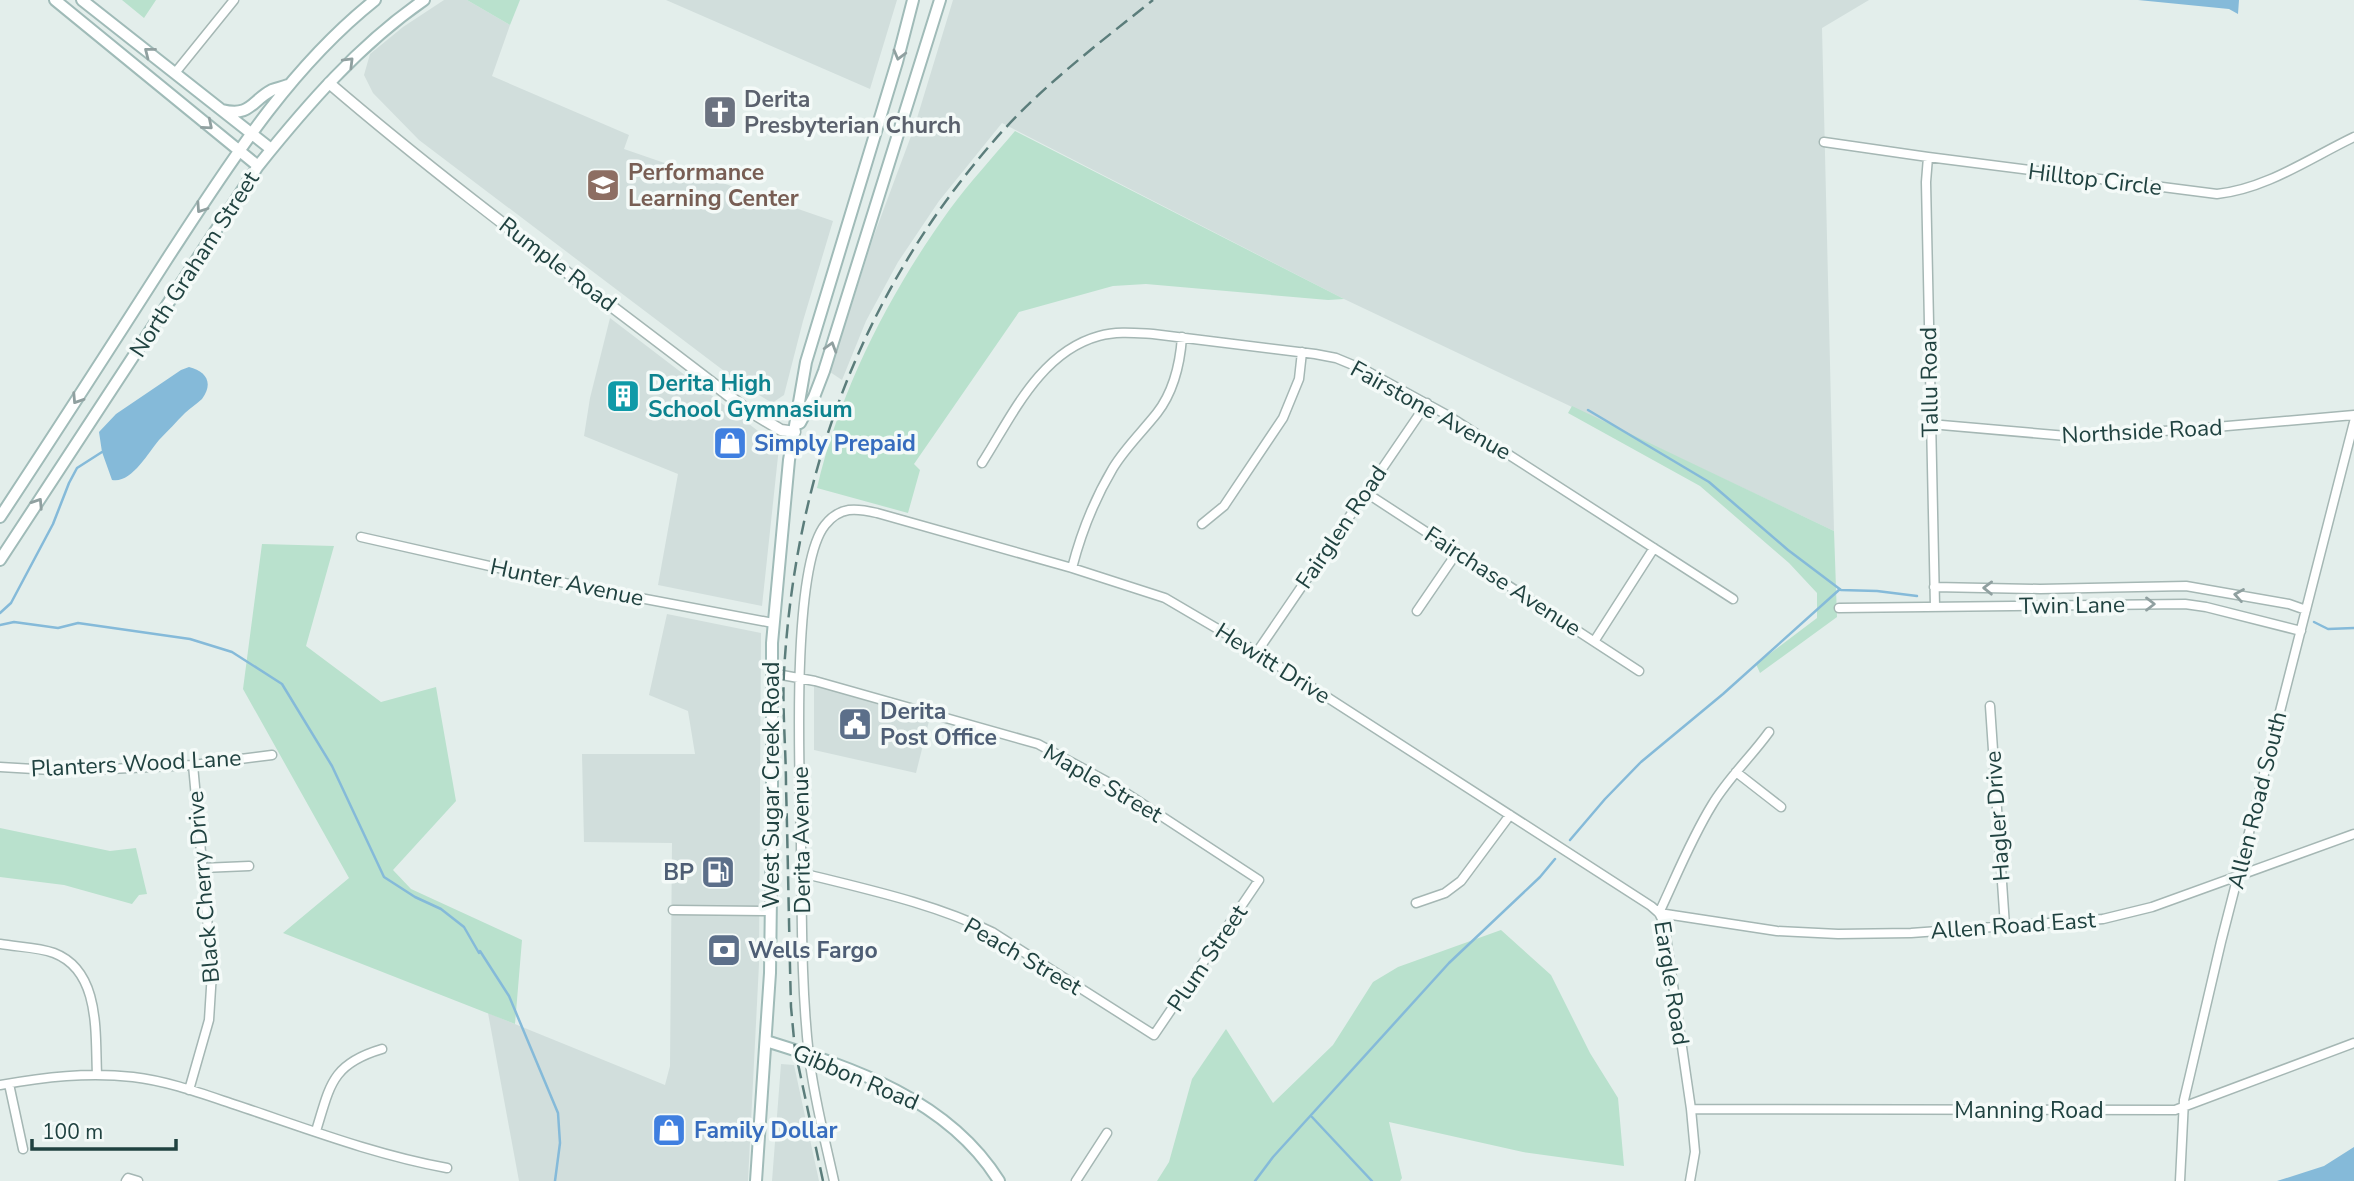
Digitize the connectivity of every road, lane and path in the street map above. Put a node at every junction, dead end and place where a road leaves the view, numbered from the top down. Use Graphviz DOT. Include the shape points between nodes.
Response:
graph roads {
  1 [pos="55,0"];
  2 [pos="82,0"];
  3 [pos="234,0"];
  4 [pos="375,0"];
  5 [pos="424,0"];
  6 [pos="913,0"];
  7 [pos="940,0"];
  8 [pos="175,74"];
  9 [pos="329,83"];
  10 [pos="288,85"];
  11 [pos="222,110"];
  12 [pos="252,134"];
  13 [pos="2354,137"];
  14 [pos="1824,142"];
  15 [pos="271,149"];
  16 [pos="239,151"];
  17 [pos="1928,158"];
  18 [pos="257,166"];
  19 [pos="861,180"];
  20 [pos="862,245"];
  21 [pos="1182,338"];
  22 [pos="1302,352"];
  23 [pos="1427,403"];
  24 [pos="2354,415"];
  25 [pos="2354,422"];
  26 [pos="1930,424"];
  27 [pos="795,432"];
  28 [pos="982,463"];
  29 [pos="1365,492"];
  30 [pos="844,509"];
  31 [pos="0,517"];
  32 [pos="1202,524"];
  33 [pos="361,537"];
  34 [pos="1654,548"];
  35 [pos="1458,551"];
  36 [pos="0,560"];
  37 [pos="1072,568"];
  38 [pos="1934,587"];
  39 [pos="1733,599"];
  40 [pos="1935,607"];
  41 [pos="1839,608"];
  42 [pos="2306,610"];
  43 [pos="1417,611"];
  44 [pos="773,623"];
  45 [pos="2301,631"];
  46 [pos="1595,640"];
  47 [pos="1257,652"];
  48 [pos="1639,671"];
  49 [pos="771,673"];
  50 [pos="800,677"];
  51 [pos="1990,706"];
  52 [pos="1769,732"];
  53 [pos="272,755"];
  54 [pos="193,765"];
  55 [pos="0,767"];
  56 [pos="1736,772"];
  57 [pos="1781,807"];
  58 [pos="1510,815"];
  59 [pos="2354,834"];
  60 [pos="249,866"];
  61 [pos="202,868"];
  62 [pos="802,873"];
  63 [pos="2238,876"];
  64 [pos="1259,880"];
  65 [pos="1416,903"];
  66 [pos="673,910"];
  67 [pos="771,911"];
  68 [pos="1660,914"];
  69 [pos="2005,926"];
  70 [pos="0,944"];
  71 [pos="1154,1035"];
  72 [pos="766,1041"];
  73 [pos="2354,1043"];
  74 [pos="382,1049"];
  75 [pos="809,1055"];
  76 [pos="97,1074"];
  77 [pos="5,1084"];
  78 [pos="189,1090"];
  79 [pos="2184,1108"];
  80 [pos="1691,1109"];
  81 [pos="316,1131"];
  82 [pos="1107,1133"];
  83 [pos="23,1149"];
  84 [pos="447,1168"];
  85 [pos="126,1181"];
  86 [pos="138,1181"];
  87 [pos="755,1181"];
  88 [pos="834,1181"];
  89 [pos="999,1181"];
  90 [pos="1076,1181"];
  91 [pos="1690,1181"];
  92 [pos="2180,1181"];
  1 -- 16 [label="main road, one-way"];
  8 -- 2 [label="main road, one-way"];
  3 -- 8 [label="street"];
  4 -- 10 [label="main road, North Graham Street" via="324,44"];
  9 -- 5 [label="main road, North Graham Street, one-way" via="373,39"];
  6 -- 19 [label="main road, West Sugar Creek Road, one-way"];
  7 -- 20 [label="main road, West Sugar Creek Road"];
  8 -- 11 [label="main road"];
  9 -- 15 [label="main road, North Graham Street"];
  9 -- 27 [label="street, Rumple Road" via="746,409 780,430"];
  10 -- 11 [label="main road" via="244,111"];
  10 -- 12 [label="main road, North Graham Street"];
  11 -- 12 [label="main road"];
  12 -- 15 [label="main road"];
  12 -- 16 [label="main road, North Graham Street"];
  13 -- 17 [label="street, Hilltop Circle" via="2255,186 2217,194"];
  14 -- 17 [label="street, Hilltop Circle"];
  15 -- 18 [label="main road, North Graham Street"];
  16 -- 18 [label="main road"];
  16 -- 31 [label="main road, North Graham Street, one-way"];
  17 -- 26 [label="street, Tallu Road"];
  36 -- 18 [label="main road, North Graham Street, one-way"];
  19 -- 20 [label="main road" via="852,227"];
  19 -- 27 [label="main road, West Sugar Creek Road" via="806,362"];
  27 -- 20 [label="main road, West Sugar Creek Road, one-way" via="824,371"];
  21 -- 22 [label="street, Fairstone Avenue"];
  21 -- 28 [label="street, Fairstone Avenue" via="1114,334 1086,341 1062,354 1031,387"];
  21 -- 37 [label="street" via="1171,390 1112,469 1088,517"];
  22 -- 23 [label="street, Fairstone Avenue" via="1350,363"];
  22 -- 32 [label="street" via="1299,379 1283,418 1224,506"];
  23 -- 29 [label="street, Fairglen Road"];
  23 -- 34 [label="street, Fairstone Avenue"];
  24 -- 26 [label="street, Northside Road" via="2067,436"];
  25 -- 42 [label="street, Allen Road South"];
  26 -- 38 [label="street, Tallu Road"];
  27 -- 44 [label="main road, West Sugar Creek Road"];
  29 -- 35 [label="street, Fairchase Avenue"];
  29 -- 47 [label="street, Fairglen Road"];
  30 -- 37 [label="street, Hewitt Drive" via="877,513"];
  30 -- 50 [label="street, Derita Avenue" via="824,526 814,547"];
  33 -- 44 [label="street, Hunter Avenue" via="573,585"];
  34 -- 39 [label="street, Fairstone Avenue"];
  34 -- 46 [label="street"];
  35 -- 43 [label="street"];
  35 -- 46 [label="street, Fairchase Avenue"];
  37 -- 47 [label="street, Hewitt Drive" via="1165,598"];
  38 -- 40 [label="street, Tallu Road"];
  42 -- 38 [label="street, Twin Lane, one-way" via="2186,586"];
  40 -- 41 [label="street, Twin Lane"];
  40 -- 45 [label="street, Twin Lane, one-way" via="2185,604"];
  42 -- 45 [label="street, Allen Road South"];
  44 -- 49 [label="main road, West Sugar Creek Road"];
  45 -- 63 [label="street, Allen Road South"];
  46 -- 48 [label="street, Fairchase Avenue"];
  47 -- 58 [label="street, Hewitt Drive"];
  49 -- 50 [label="street, Maple Street"];
  49 -- 67 [label="main road, West Sugar Creek Road"];
  50 -- 62 [label="street, Derita Avenue"];
  50 -- 64 [label="street, Maple Street" via="1038,744 1117,787"];
  51 -- 69 [label="street, Hagler Drive"];
  52 -- 56 [label="street, Eargle Road"];
  53 -- 54 [label="street, Planters Wood Lane"];
  54 -- 55 [label="street, Planters Wood Lane" via="68,771"];
  54 -- 61 [label="street, Black Cherry Drive"];
  56 -- 57 [label="street"];
  56 -- 68 [label="street, Eargle Road" via="1711,807"];
  58 -- 65 [label="street" via="1461,881 1445,893"];
  58 -- 68 [label="street, Hewitt Drive"];
  59 -- 63 [label="street, Allen Road East"];
  60 -- 61 [label="street"];
  61 -- 78 [label="street, Black Cherry Drive" via="211,996 209,1020"];
  62 -- 71 [label="street, Peach Street" via="975,924"];
  62 -- 75 [label="street, Derita Avenue"];
  63 -- 69 [label="street, Allen Road East" via="2123,915"];
  63 -- 79 [label="street, Allen Road South"];
  64 -- 71 [label="street, Plum Street"];
  66 -- 67 [label="street"];
  67 -- 72 [label="main road, West Sugar Creek Road"];
  68 -- 69 [label="street, Allen Road East" via="1814,933 1888,934"];
  68 -- 80 [label="street, Eargle Road"];
  70 -- 76 [label="street" via="54,953 75,967 92,1002"];
  72 -- 75 [label="main road, Gibbon Road"];
  72 -- 87 [label="main road, West Sugar Creek Road"];
  73 -- 79 [label="street, Manning Road"];
  74 -- 81 [label="street" via="353,1060 336,1076"];
  75 -- 88 [label="street, Derita Avenue"];
  75 -- 89 [label="main road, Gibbon Road" via="929,1108 965,1138"];
  76 -- 77 [label="street"];
  76 -- 78 [label="street" via="135,1077"];
  77 -- 83 [label="street"];
  78 -- 81 [label="street"];
  79 -- 80 [label="street, Manning Road"];
  79 -- 92 [label="street, Allen Road South"];
  80 -- 91 [label="street, Eargle Road" via="1695,1152"];
  81 -- 84 [label="street"];
  82 -- 90 [label="street"];
  85 -- 86 [label="street"];
}
